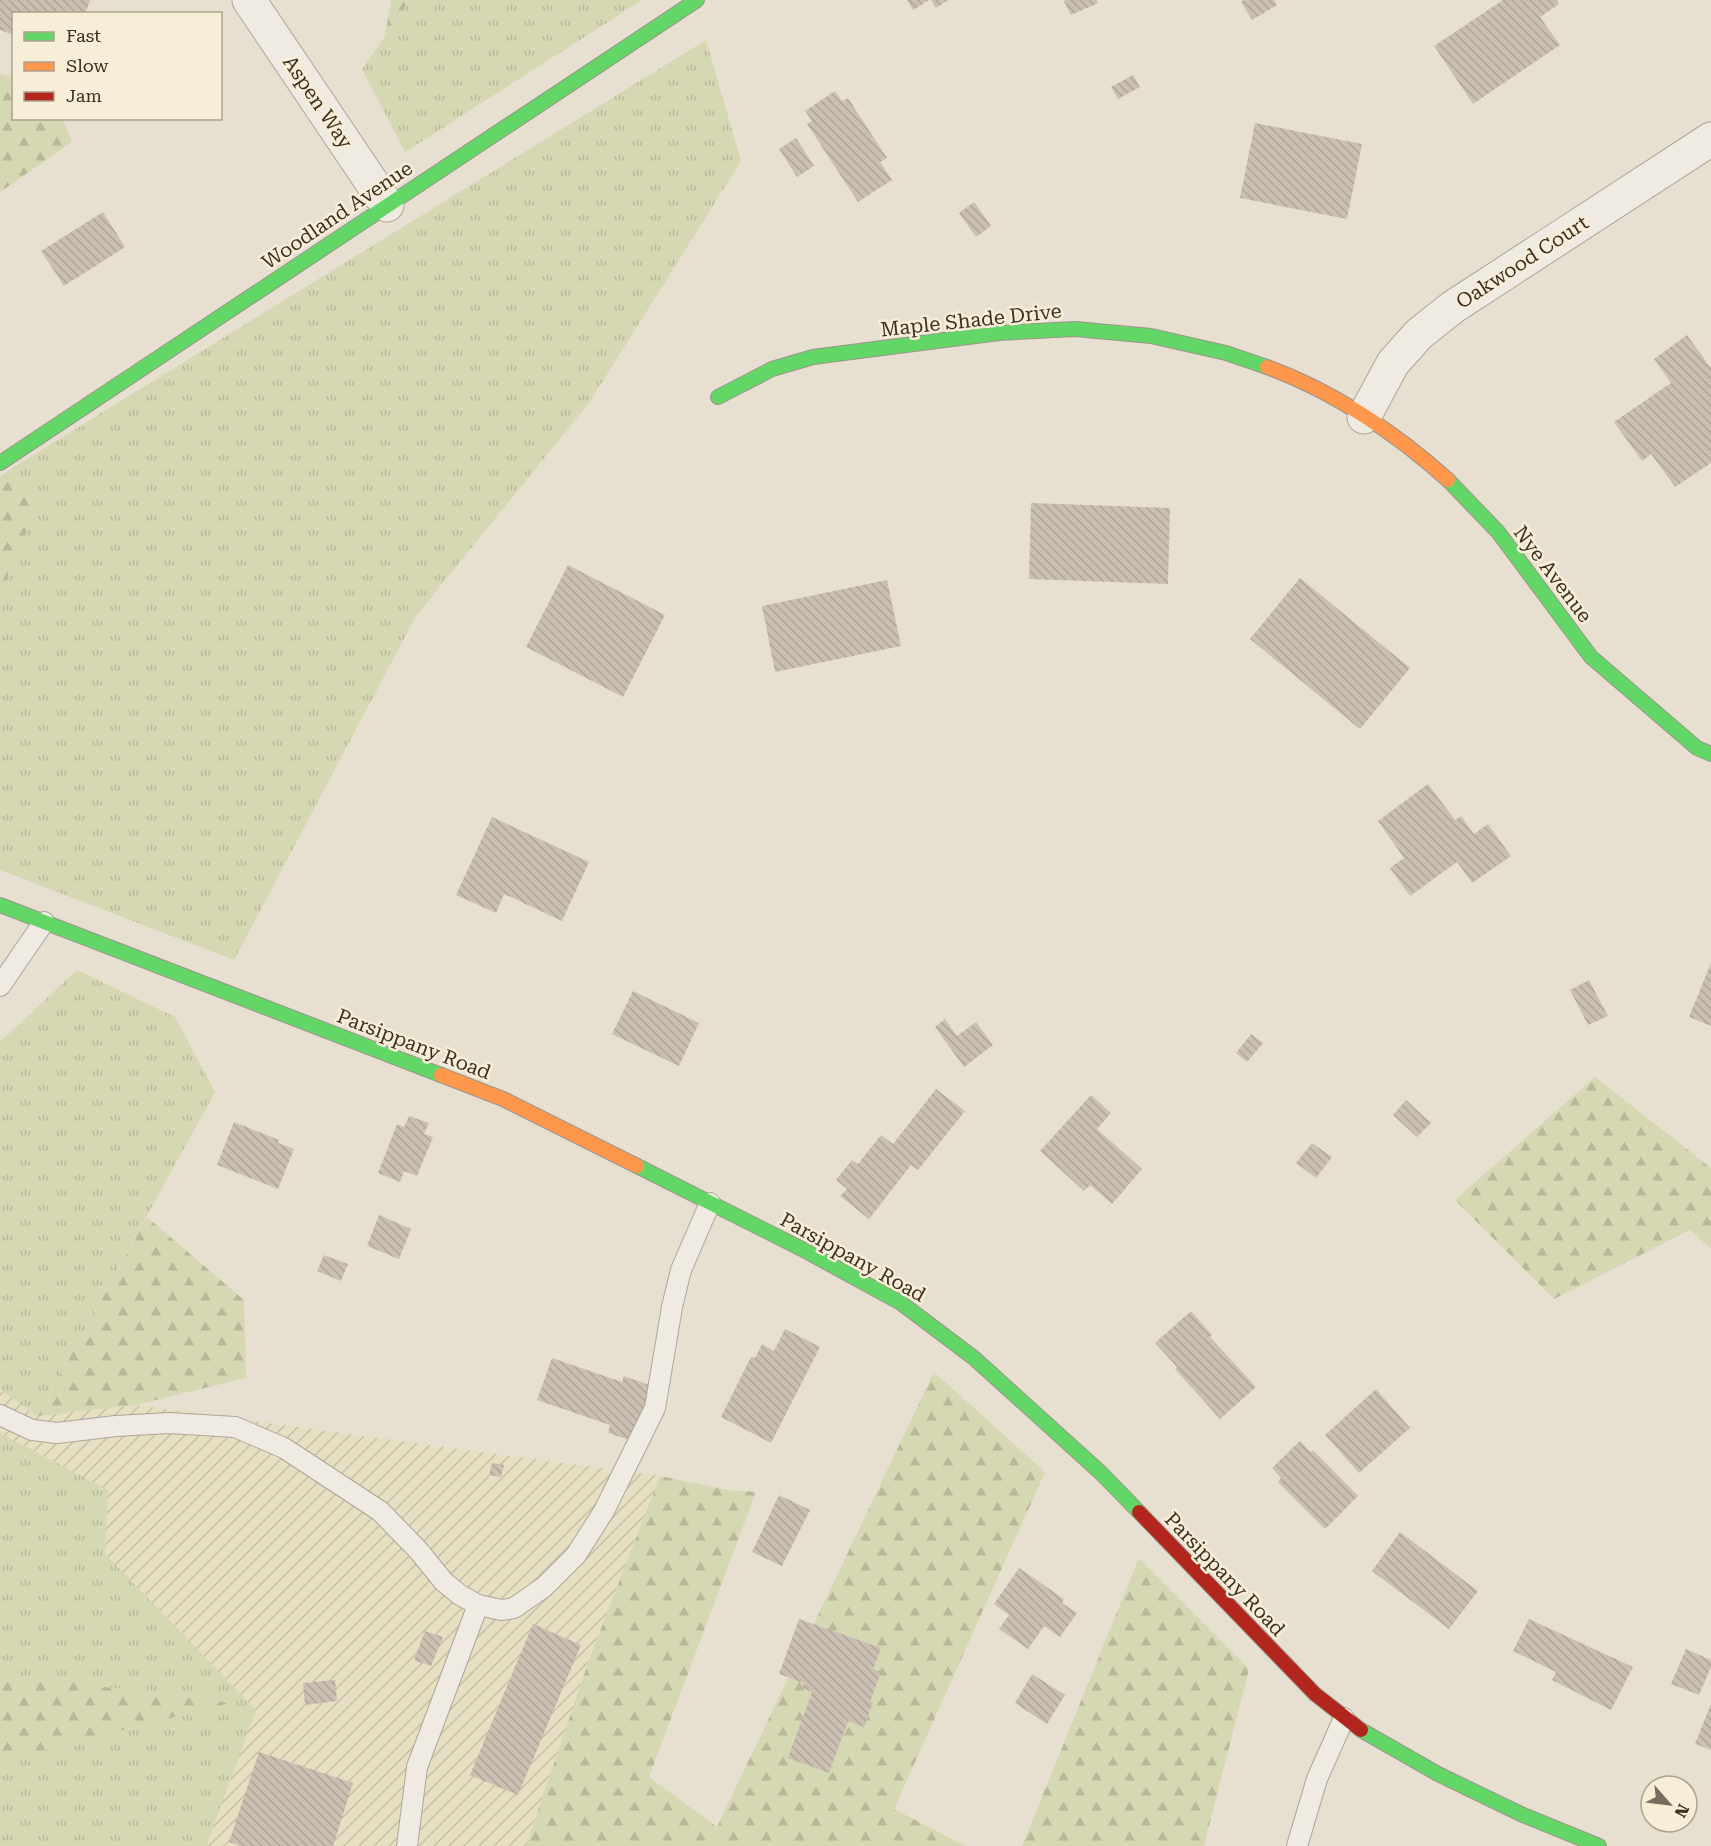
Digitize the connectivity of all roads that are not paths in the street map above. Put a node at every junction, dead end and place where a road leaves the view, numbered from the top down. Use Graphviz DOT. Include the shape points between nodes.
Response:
graph roads {
  1 [pos="249,0"];
  2 [pos="697,0"];
  3 [pos="1711,139"];
  4 [pos="387,205"];
  5 [pos="718,397"];
  6 [pos="1364,417"];
  7 [pos="0,463"];
  8 [pos="1711,754"];
  9 [pos="0,905"];
  10 [pos="44,922"];
  11 [pos="0,986"];
  12 [pos="710,1203"];
  13 [pos="0,1415"];
  14 [pos="478,1605"];
  15 [pos="1344,1718"];
  16 [pos="407,1846"];
  17 [pos="1297,1846"];
  18 [pos="1599,1846"];
  1 -- 4 [label="street, Aspen Way"];
  2 -- 4 [label="street, Woodland Avenue"];
  3 -- 6 [label="street, Oakwood Court" via="1453,307 1419,334 1393,363"];
  4 -- 7 [label="street, Woodland Avenue"];
  5 -- 6 [label="street, Maple Shade Drive" via="772,369 813,357 999,333 1076,329 1151,336 1226,353 1283,373"];
  6 -- 8 [label="street, Nye Avenue" via="1447,479 1491,525 1591,657 1697,748"];
  9 -- 10 [label="street, Parsippany Road"];
  10 -- 11 [label="lane"];
  10 -- 12 [label="street, Parsippany Road" via="503,1100"];
  12 -- 14 [label="lane" via="681,1269 655,1408 604,1510 576,1555 544,1587 514,1608"];
  12 -- 15 [label="street, Parsippany Road" via="901,1303 974,1358 1101,1473"];
  13 -- 14 [label="lane" via="32,1430 57,1433 169,1423 235,1427 284,1448 380,1511 444,1582"];
  14 -- 16 [label="lane" via="417,1767"];
  15 -- 17 [label="lane" via="1317,1779"];
  15 -- 18 [label="street, Parsippany Road" via="1438,1774"];
}
